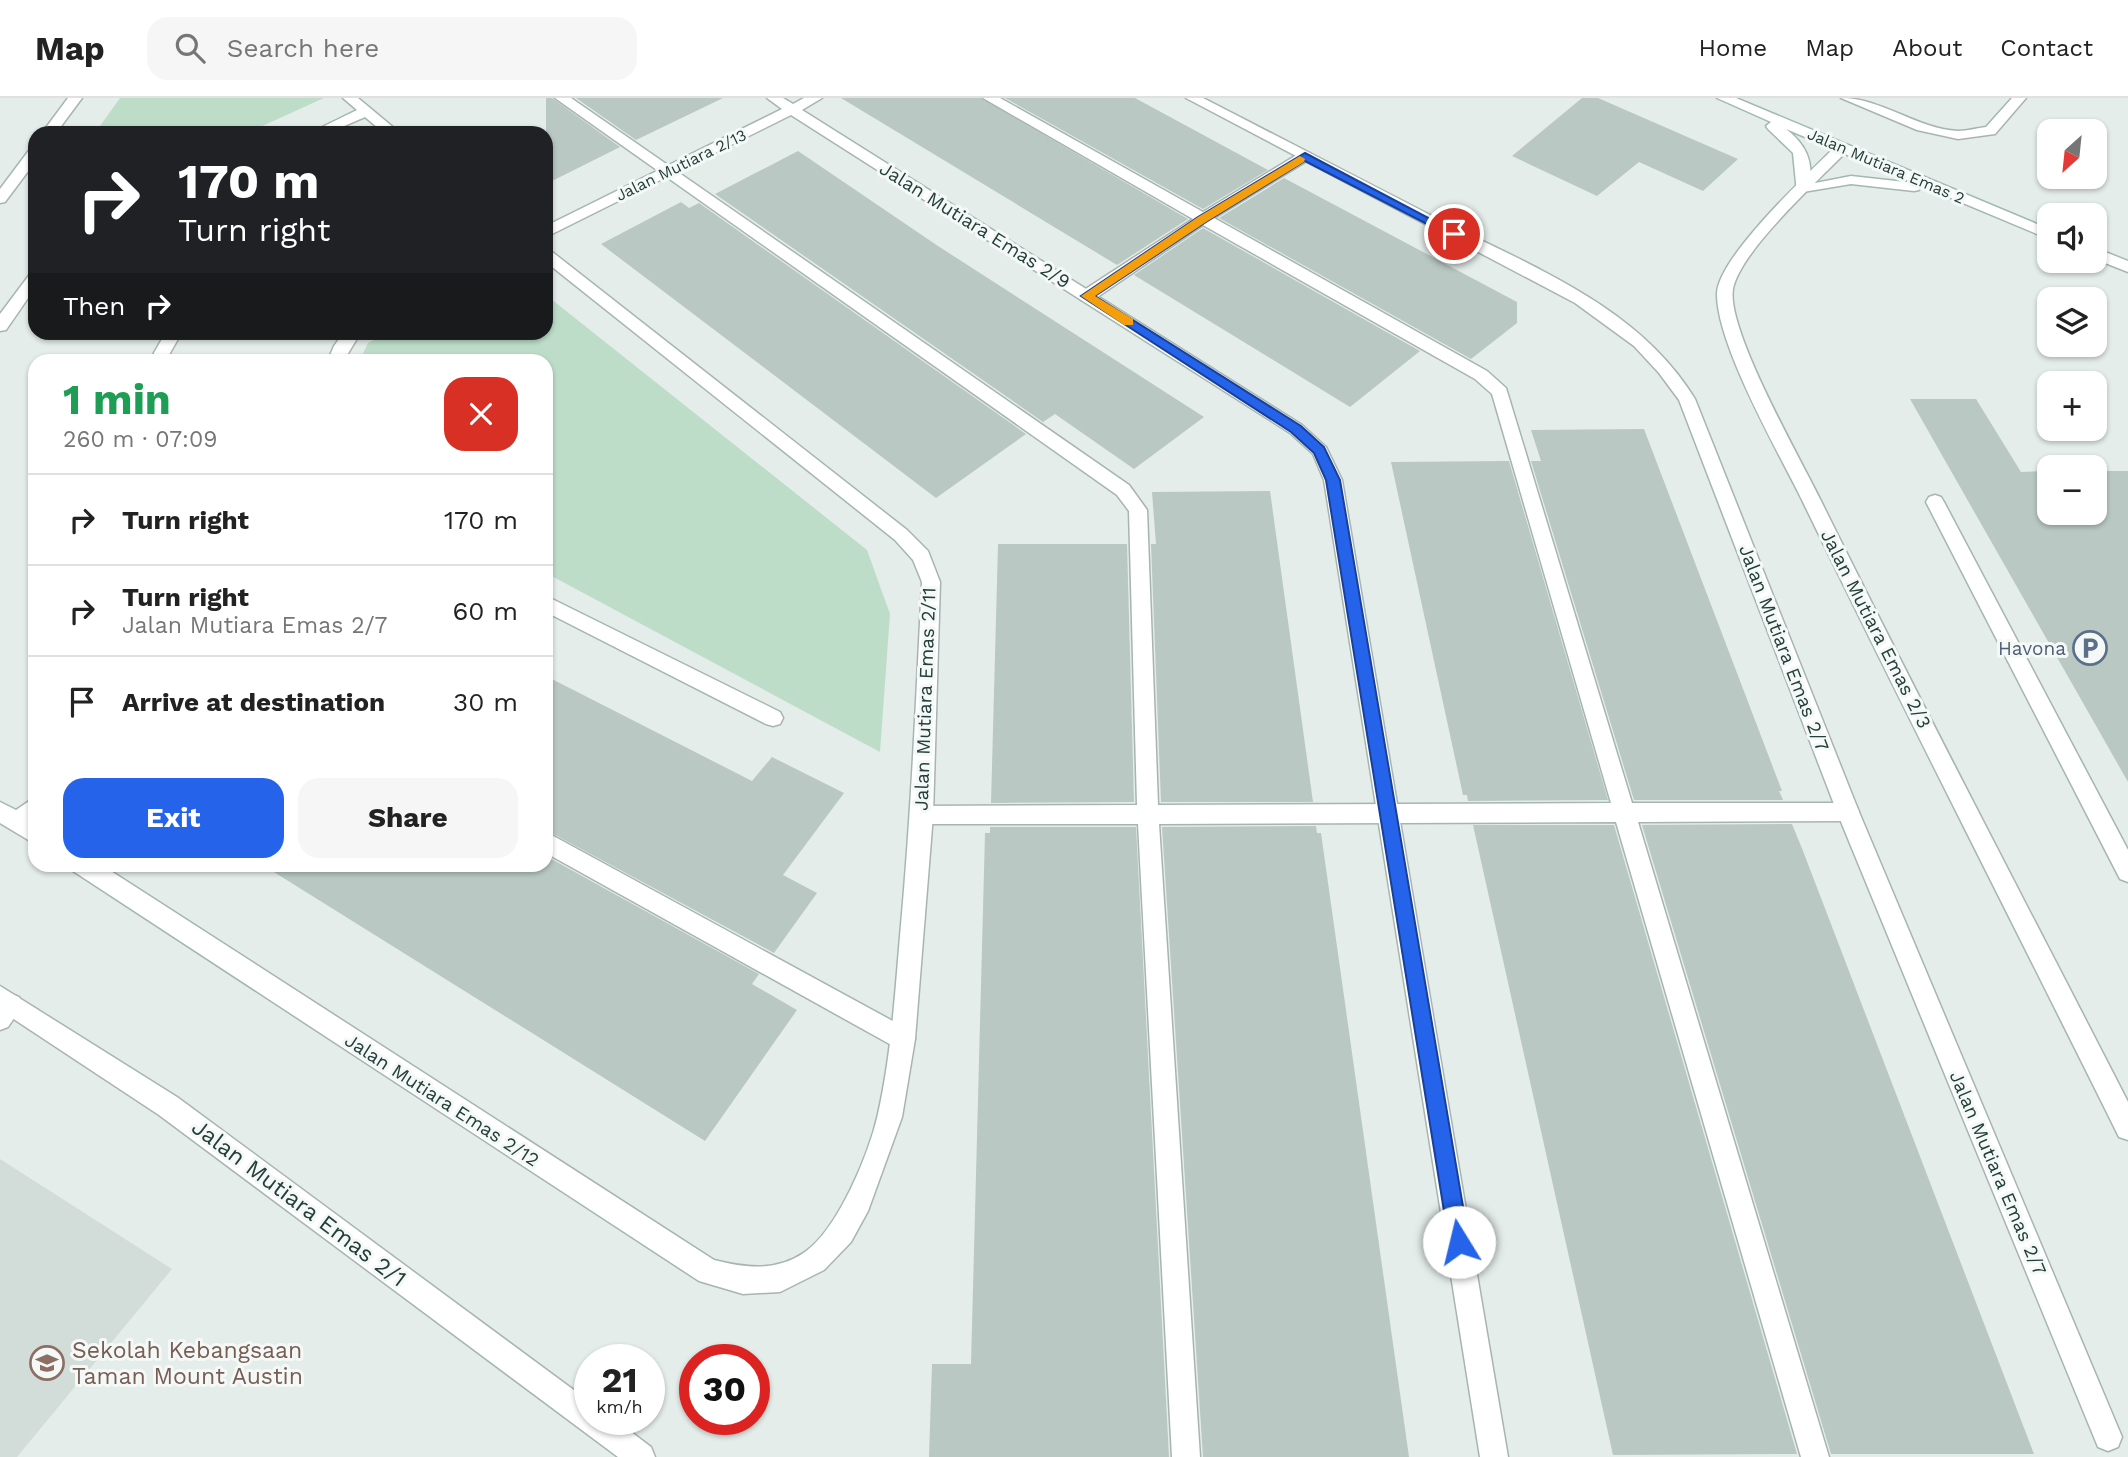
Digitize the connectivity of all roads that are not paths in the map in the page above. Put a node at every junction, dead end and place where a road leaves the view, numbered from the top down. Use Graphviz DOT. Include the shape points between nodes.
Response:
graph roads {
  1 [pos="75,98"];
  2 [pos="350,98"];
  3 [pos="562,98"];
  4 [pos="774,98"];
  5 [pos="815,98"];
  6 [pos="990,98"];
  7 [pos="1192,98"];
  8 [pos="1724,98"];
  9 [pos="1848,98"];
  10 [pos="2019,98"];
  11 [pos="792,110"];
  12 [pos="1751,110"];
  13 [pos="366,111"];
  14 [pos="54,126"];
  15 [pos="333,126"];
  16 [pos="384,126"];
  17 [pos="1842,148"];
  18 [pos="1305,156"];
  19 [pos="28,161"];
  20 [pos="666,172"];
  21 [pos="1802,190"];
  22 [pos="1961,197"];
  23 [pos="0,199"];
  24 [pos="1202,219"];
  25 [pos="553,228"];
  26 [pos="2037,229"];
  27 [pos="2107,258"];
  28 [pos="553,260"];
  29 [pos="2128,267"];
  30 [pos="28,287"];
  31 [pos="1087,296"];
  32 [pos="0,326"];
  33 [pos="1935,502"];
  34 [pos="553,607"];
  35 [pos="773,718"];
  36 [pos="28,809"];
  37 [pos="1848,812"];
  38 [pos="1626,813"];
  39 [pos="1148,814"];
  40 [pos="1390,814"];
  41 [pos="922,815"];
  42 [pos="8,817"];
  43 [pos="28,830"];
  44 [pos="553,846"];
  45 [pos="93,872"];
  46 [pos="2128,872"];
  47 [pos="4,1007"];
  48 [pos="903,1039"];
  49 [pos="2128,1128"];
  50 [pos="816,1261"];
  51 [pos="574,1407"];
  52 [pos="611,1435"];
  53 [pos="2108,1437"];
  54 [pos="641,1457"];
  55 [pos="1186,1457"];
  56 [pos="1493,1457"];
  57 [pos="1815,1457"];
  1 -- 14 [label="street"];
  2 -- 13 [label="street"];
  3 -- 20 [label="street"];
  4 -- 11 [label="street, Jalan Mutiara Emas 2/9"];
  5 -- 11 [label="street, Jalan Mutiara 2/13"];
  6 -- 24 [label="street"];
  7 -- 18 [label="street, Jalan Mutiara Emas 2/7"];
  8 -- 12 [label="street, Jalan Mutiara Emas 2"];
  9 -- 10 [label="street" via="1917,126 1958,135 1990,131"];
  11 -- 20 [label="street, Jalan Mutiara 2/13"];
  11 -- 31 [label="street, Jalan Mutiara Emas 2/9"];
  12 -- 17 [label="street, Jalan Mutiara Emas 2"];
  12 -- 21 [label="street" via="1798,148 1806,162"];
  13 -- 15 [label="street"];
  13 -- 16 [label="street"];
  17 -- 21 [label="street, Jalan Mutiara Emas 2/3"];
  17 -- 22 [label="street, Jalan Mutiara Emas 2"];
  18 -- 24 [label="street"];
  18 -- 37 [label="street, Jalan Mutiara Emas 2/7" via="1581,299 1635,336 1670,372 1687,399"];
  19 -- 23 [label="street"];
  20 -- 25 [label="street, Jalan Mutiara 2/13"];
  20 -- 39 [label="street" via="1123,490 1135,503"];
  21 -- 22 [label="street" via="1852,180"];
  21 -- 49 [label="street, Jalan Mutiara Emas 2/3" via="1739,262 1725,288 1725,310 1820,517"];
  22 -- 26 [label="street, Jalan Mutiara Emas 2"];
  24 -- 31 [label="street"];
  24 -- 38 [label="street" via="1481,375 1500,393"];
  27 -- 29 [label="street"];
  28 -- 41 [label="street, Jalan Mutiara Emas 2/11" via="901,535 921,556 932,596"];
  30 -- 32 [label="street"];
  31 -- 40 [label="street, Jalan Mutiara Emas 2/9" via="1296,429 1320,451 1333,480"];
  33 -- 46 [label="street"];
  34 -- 35 [label="street"];
  36 -- 42 [label="street"];
  37 -- 38 [label="street"];
  37 -- 53 [label="street, Jalan Mutiara Emas 2/7"];
  38 -- 40 [label="street"];
  38 -- 57 [label="street"];
  39 -- 40 [label="street"];
  39 -- 41 [label="street"];
  39 -- 55 [label="street"];
  40 -- 56 [label="street, Jalan Mutiara Emas 2/9"];
  41 -- 48 [label="street, Jalan Mutiara Emas 2/11"];
  42 -- 43 [label="street"];
  44 -- 48 [label="street"];
  45 -- 50 [label="street, Jalan Mutiara Emas 2/12" via="708,1272 743,1282 780,1279"];
  47 -- 51 [label="street, Jalan Mutiara Emas 2/1" via="168,1106"];
  48 -- 50 [label="street, Jalan Mutiara Emas 2/11" via="890,1116 875,1162 842,1233"];
  52 -- 54 [label="street, Jalan Mutiara Emas 2/1"];
}
